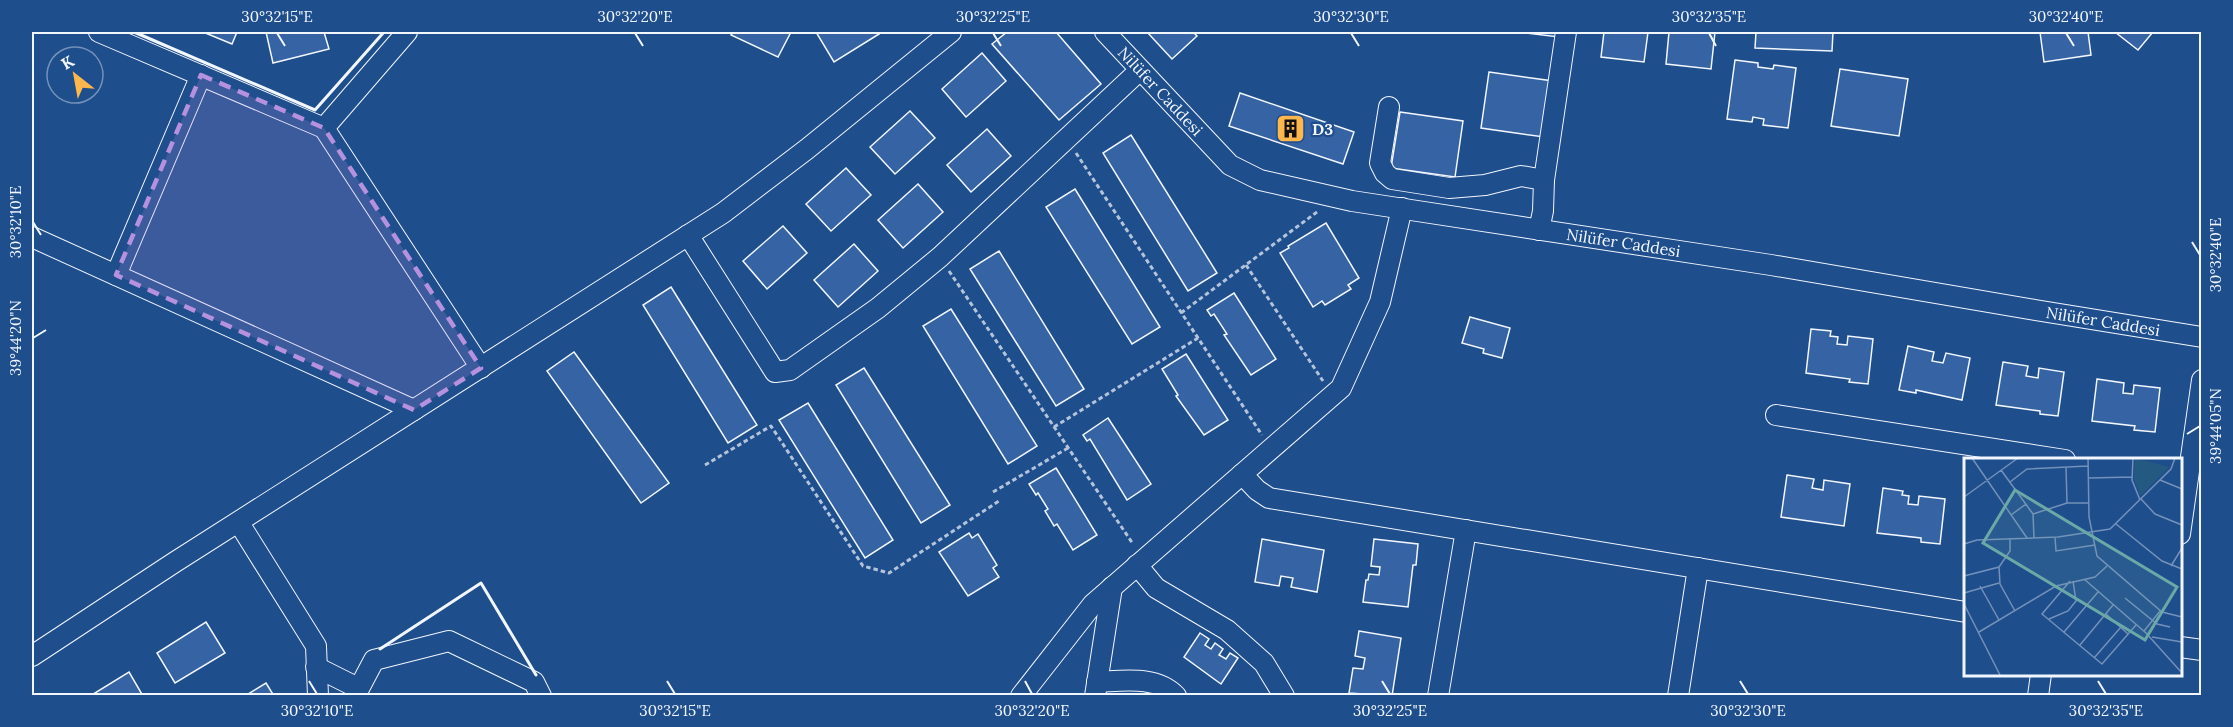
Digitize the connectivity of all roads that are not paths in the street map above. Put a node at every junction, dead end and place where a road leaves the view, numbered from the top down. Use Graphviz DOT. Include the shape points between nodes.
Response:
graph roads {
  1 [pos="99,32"];
  2 [pos="407,32"];
  3 [pos="951,32"];
  4 [pos="1105,32"];
  5 [pos="1566,32"];
  6 [pos="1140,70"];
  7 [pos="201,75"];
  8 [pos="1389,107"];
  9 [pos="324,128"];
  10 [pos="1544,180"];
  11 [pos="1402,208"];
  12 [pos="1539,230"];
  13 [pos="688,235"];
  14 [pos="32,237"];
  15 [pos="116,275"];
  16 [pos="2202,337"];
  17 [pos="481,368"];
  18 [pos="2202,380"];
  19 [pos="414,410"];
  20 [pos="1776,415"];
  21 [pos="2053,458"];
  22 [pos="1242,474"];
  23 [pos="2190,479"];
  24 [pos="239,522"];
  25 [pos="2182,528"];
  26 [pos="1466,530"];
  27 [pos="1140,562"];
  28 [pos="1698,568"];
  29 [pos="1112,586"];
  30 [pos="1964,612"];
  31 [pos="2182,647"];
  32 [pos="2202,650"];
  33 [pos="32,656"];
  34 [pos="316,667"];
  35 [pos="2041,676"];
  36 [pos="1096,689"];
  37 [pos="356,692"];
  38 [pos="318,696"];
  39 [pos="542,696"];
  40 [pos="1021,696"];
  41 [pos="1176,696"];
  42 [pos="1284,696"];
  43 [pos="1438,696"];
  44 [pos="1678,696"];
  45 [pos="2038,696"];
  1 -- 7 [label="street"];
  2 -- 9 [label="street"];
  3 -- 13 [label="street" via="807,149"];
  4 -- 6 [label="street, Nilüfer Caddesi"];
  5 -- 10 [label="street"];
  6 -- 11 [label="street, Nilüfer Caddesi" via="1230,165 1260,180"];
  6 -- 13 [label="street" via="940,257 878,308 790,370 775,372"];
  7 -- 9 [label="street"];
  7 -- 15 [label="street"];
  8 -- 10 [label="street" via="1380,163 1392,179 1449,188 1521,176"];
  9 -- 17 [label="street"];
  10 -- 12 [label="street"];
  11 -- 12 [label="street, Nilüfer Caddesi"];
  11 -- 22 [label="street" via="1380,302 1341,388"];
  12 -- 16 [label="street, Nilüfer Caddesi"];
  13 -- 17 [label="street"];
  14 -- 15 [label="street"];
  15 -- 19 [label="street"];
  17 -- 19 [label="street"];
  18 -- 23 [label="street"];
  19 -- 24 [label="street"];
  20 -- 21 [label="street"];
  22 -- 26 [label="street" via="1269,498"];
  22 -- 27 [label="street"];
  23 -- 25 [label="street"];
  24 -- 33 [label="street"];
  24 -- 34 [label="street" via="316,646"];
  26 -- 28 [label="street"];
  26 -- 43 [label="street"];
  27 -- 29 [label="street"];
  27 -- 42 [label="street" via="1156,588 1227,630 1264,663"];
  28 -- 30 [label="street"];
  28 -- 44 [label="street"];
  29 -- 36 [label="street"];
  29 -- 40 [label="street" via="1093,604"];
  31 -- 32 [label="street"];
  34 -- 37 [label="street"];
  34 -- 38 [label="street"];
  35 -- 45 [label="street"];
  36 -- 41 [label="street" via="1139,680 1169,688"];
  37 -- 39 [label="street" via="374,660 449,641 534,682"];
}
